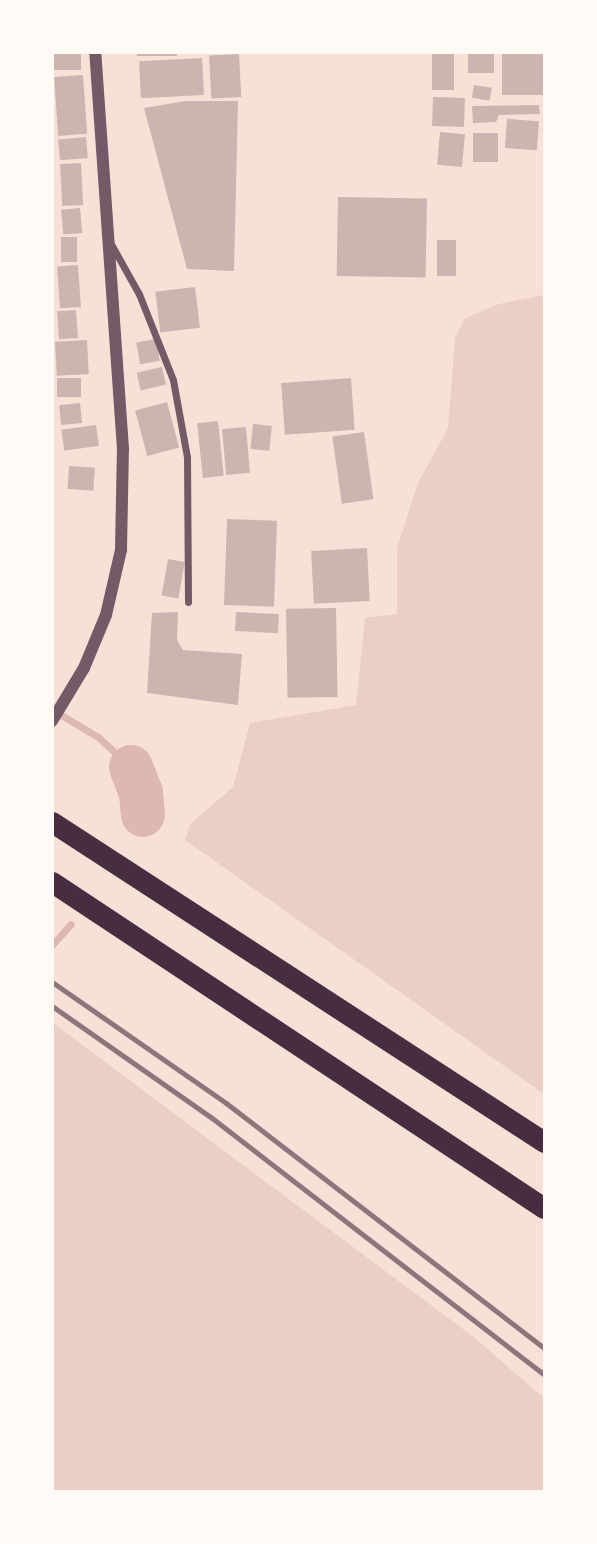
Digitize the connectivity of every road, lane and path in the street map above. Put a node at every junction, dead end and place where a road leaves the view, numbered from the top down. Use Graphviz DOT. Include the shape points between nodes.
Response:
graph roads {
  1 [pos="95,52"];
  2 [pos="110,241"];
  3 [pos="188,602"];
  4 [pos="52,721"];
  5 [pos="52,822"];
  6 [pos="52,881"];
  7 [pos="544,1142"];
  8 [pos="544,1208"];
  1 -- 2 [label="street"];
  2 -- 3 [label="street" via="139,294 173,380 187,457"];
  2 -- 4 [label="street" via="123,449 121,550 106,615"];
  5 -- 7 [label="highway"];
  6 -- 8 [label="highway"];
}
